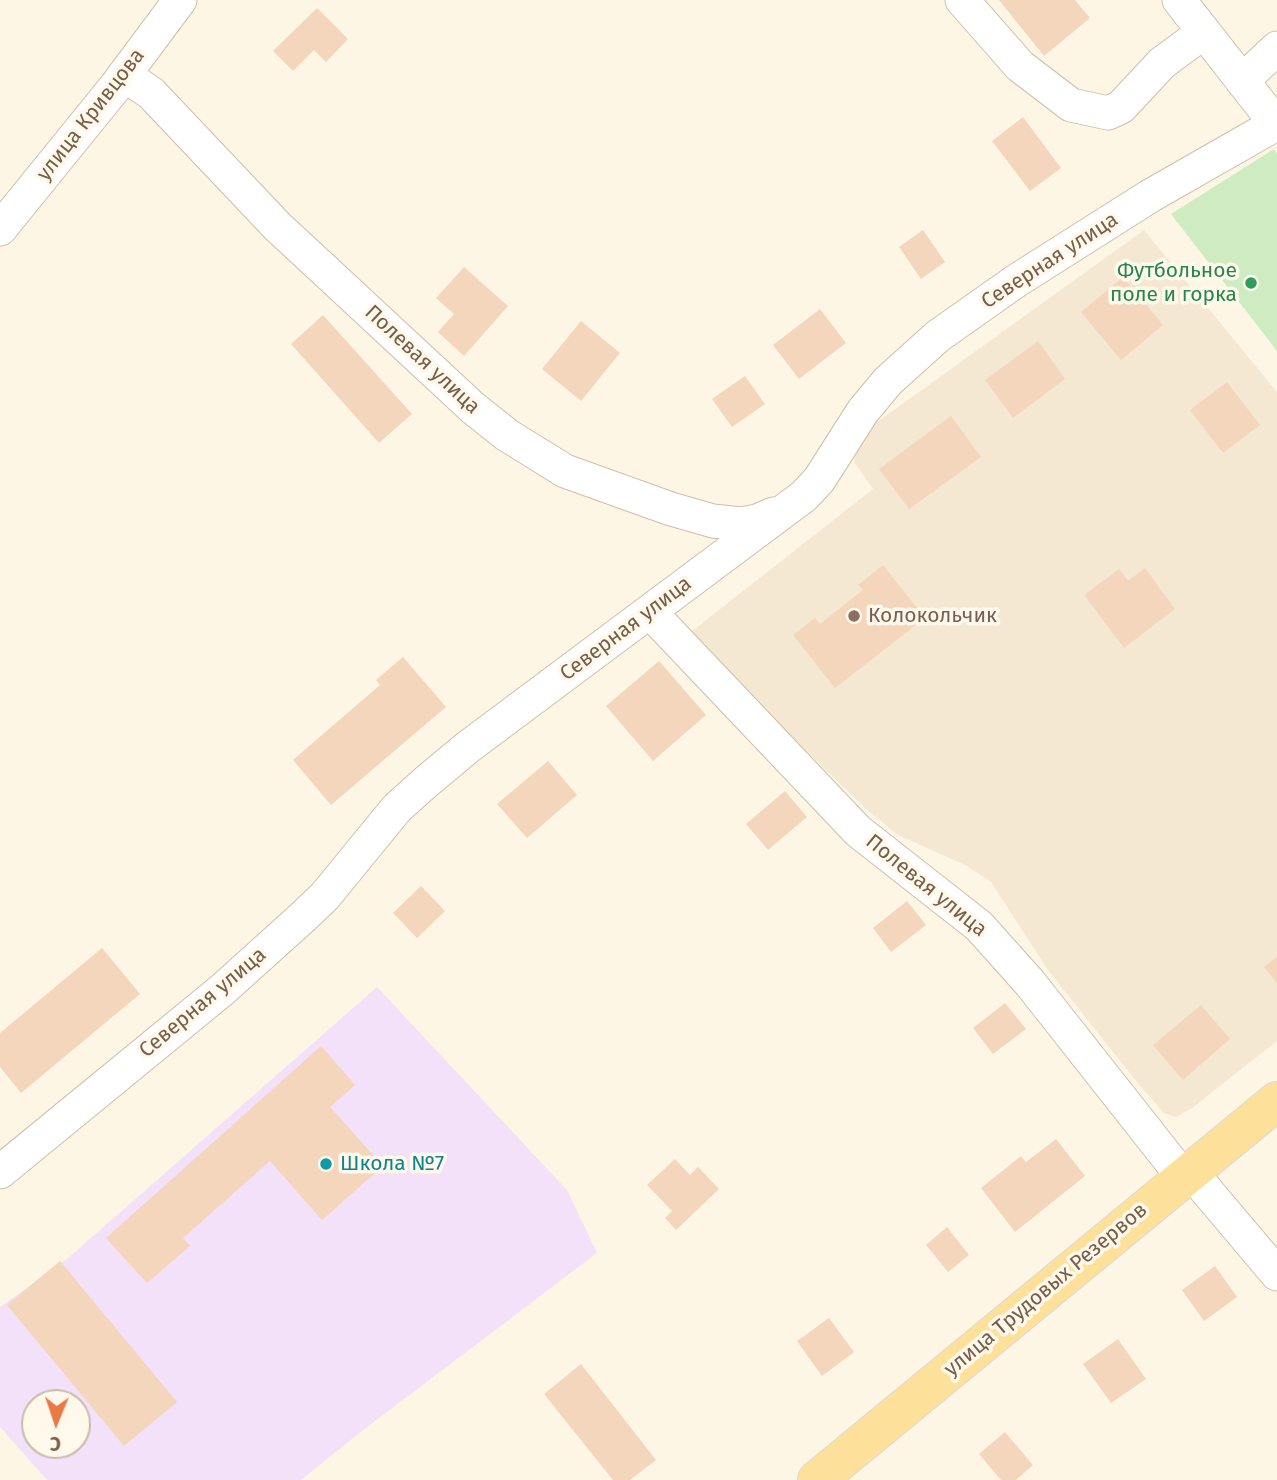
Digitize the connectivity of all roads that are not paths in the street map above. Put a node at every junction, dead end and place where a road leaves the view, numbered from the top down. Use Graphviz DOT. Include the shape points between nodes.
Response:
graph roads {
  1 [pos="180,0"];
  2 [pos="962,0"];
  3 [pos="1179,0"];
  4 [pos="1204,32"];
  5 [pos="1277,48"];
  6 [pos="124,75"];
  7 [pos="1242,81"];
  8 [pos="1277,125"];
  9 [pos="7,207"];
  10 [pos="785,509"];
  11 [pos="650,612"];
  12 [pos="1277,1101"];
  13 [pos="0,1172"];
  14 [pos="1187,1174"];
  15 [pos="1277,1274"];
  16 [pos="817,1480"];
  1 -- 6 [label="street, улица Кривцова"];
  2 -- 4 [label="street" via="1020,66 1071,105 1108,113 1121,107 1161,64"];
  3 -- 4 [label="street"];
  4 -- 7 [label="street"];
  5 -- 7 [label="street"];
  6 -- 9 [label="street, улица Кривцова"];
  6 -- 10 [label="street, Полевая улица" via="151,93 277,226 473,408 536,454 565,471 713,521 741,524"];
  7 -- 8 [label="street"];
  8 -- 10 [label="street, Северная улица" via="1139,203 938,336 888,381 819,480"];
  10 -- 11 [label="street, Северная улица"];
  11 -- 13 [label="street, Северная улица" via="426,782 397,808 325,897 222,990"];
  11 -- 14 [label="street, Полевая улица" via="858,831 979,926"];
  12 -- 14 [label="main road, улица Трудовых Резервов"];
  14 -- 15 [label="street, Полевая улица"];
  14 -- 16 [label="main road, улица Трудовых Резервов"];
}
